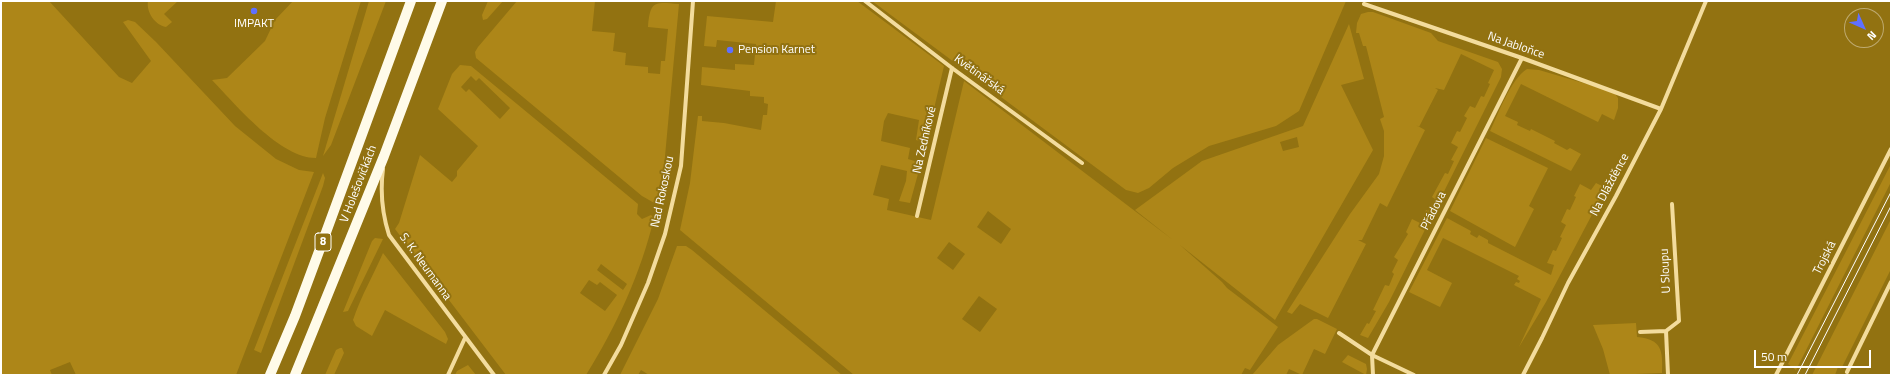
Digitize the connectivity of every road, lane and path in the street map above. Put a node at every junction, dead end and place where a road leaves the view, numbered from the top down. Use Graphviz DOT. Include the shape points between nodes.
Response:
graph roads {
  1 [pos="411,1"];
  2 [pos="442,1"];
  3 [pos="693,1"];
  4 [pos="865,1"];
  5 [pos="1706,1"];
  6 [pos="1364,4"];
  7 [pos="1522,58"];
  8 [pos="952,68"];
  9 [pos="1661,109"];
  10 [pos="1891,149"];
  11 [pos="384,156"];
  12 [pos="1082,163"];
  13 [pos="1672,204"];
  14 [pos="917,216"];
  15 [pos="1891,282"];
  16 [pos="1666,331"];
  17 [pos="1640,332"];
  18 [pos="1339,333"];
  19 [pos="466,338"];
  20 [pos="1372,355"];
  21 [pos="1847,372"];
  22 [pos="270,375"];
  23 [pos="295,375"];
  24 [pos="448,375"];
  25 [pos="494,375"];
  26 [pos="604,375"];
  27 [pos="1373,375"];
  28 [pos="1414,375"];
  29 [pos="1523,375"];
  30 [pos="1668,375"];
  31 [pos="1776,375"];
  1 -- 22 [label="main road, V Holešovičkách / 8" via="316,260"];
  2 -- 11 [label="main road, V Holešovičkách / 8"];
  3 -- 26 [label="street, Nad Rokoskou" via="681,166 665,234 648,283 621,345"];
  4 -- 8 [label="street, Květinářská"];
  5 -- 9 [label="street, Na Dlážděnce"];
  6 -- 7 [label="street, Na Jabloňce"];
  7 -- 9 [label="street, Na Jabloňce"];
  7 -- 20 [label="street, Přádova"];
  8 -- 12 [label="street, Květinářská"];
  8 -- 14 [label="street, Na Zedníkové"];
  9 -- 29 [label="street, Na Dlážděnce" via="1568,283"];
  10 -- 31 [label="street, Trojská"];
  11 -- 19 [label="street, S. K. Neumanna" via="381,182 385,222 389,235"];
  11 -- 23 [label="main road, V Holešovičkách / 8"];
  13 -- 16 [label="street, U Sloupu" via="1678,320"];
  15 -- 21 [label="street"];
  16 -- 17 [label="street"];
  16 -- 30 [label="street"];
  18 -- 20 [label="street"];
  19 -- 24 [label="street"];
  19 -- 25 [label="street, S. K. Neumanna"];
  20 -- 27 [label="street, Přádova"];
  20 -- 28 [label="street"];
}
